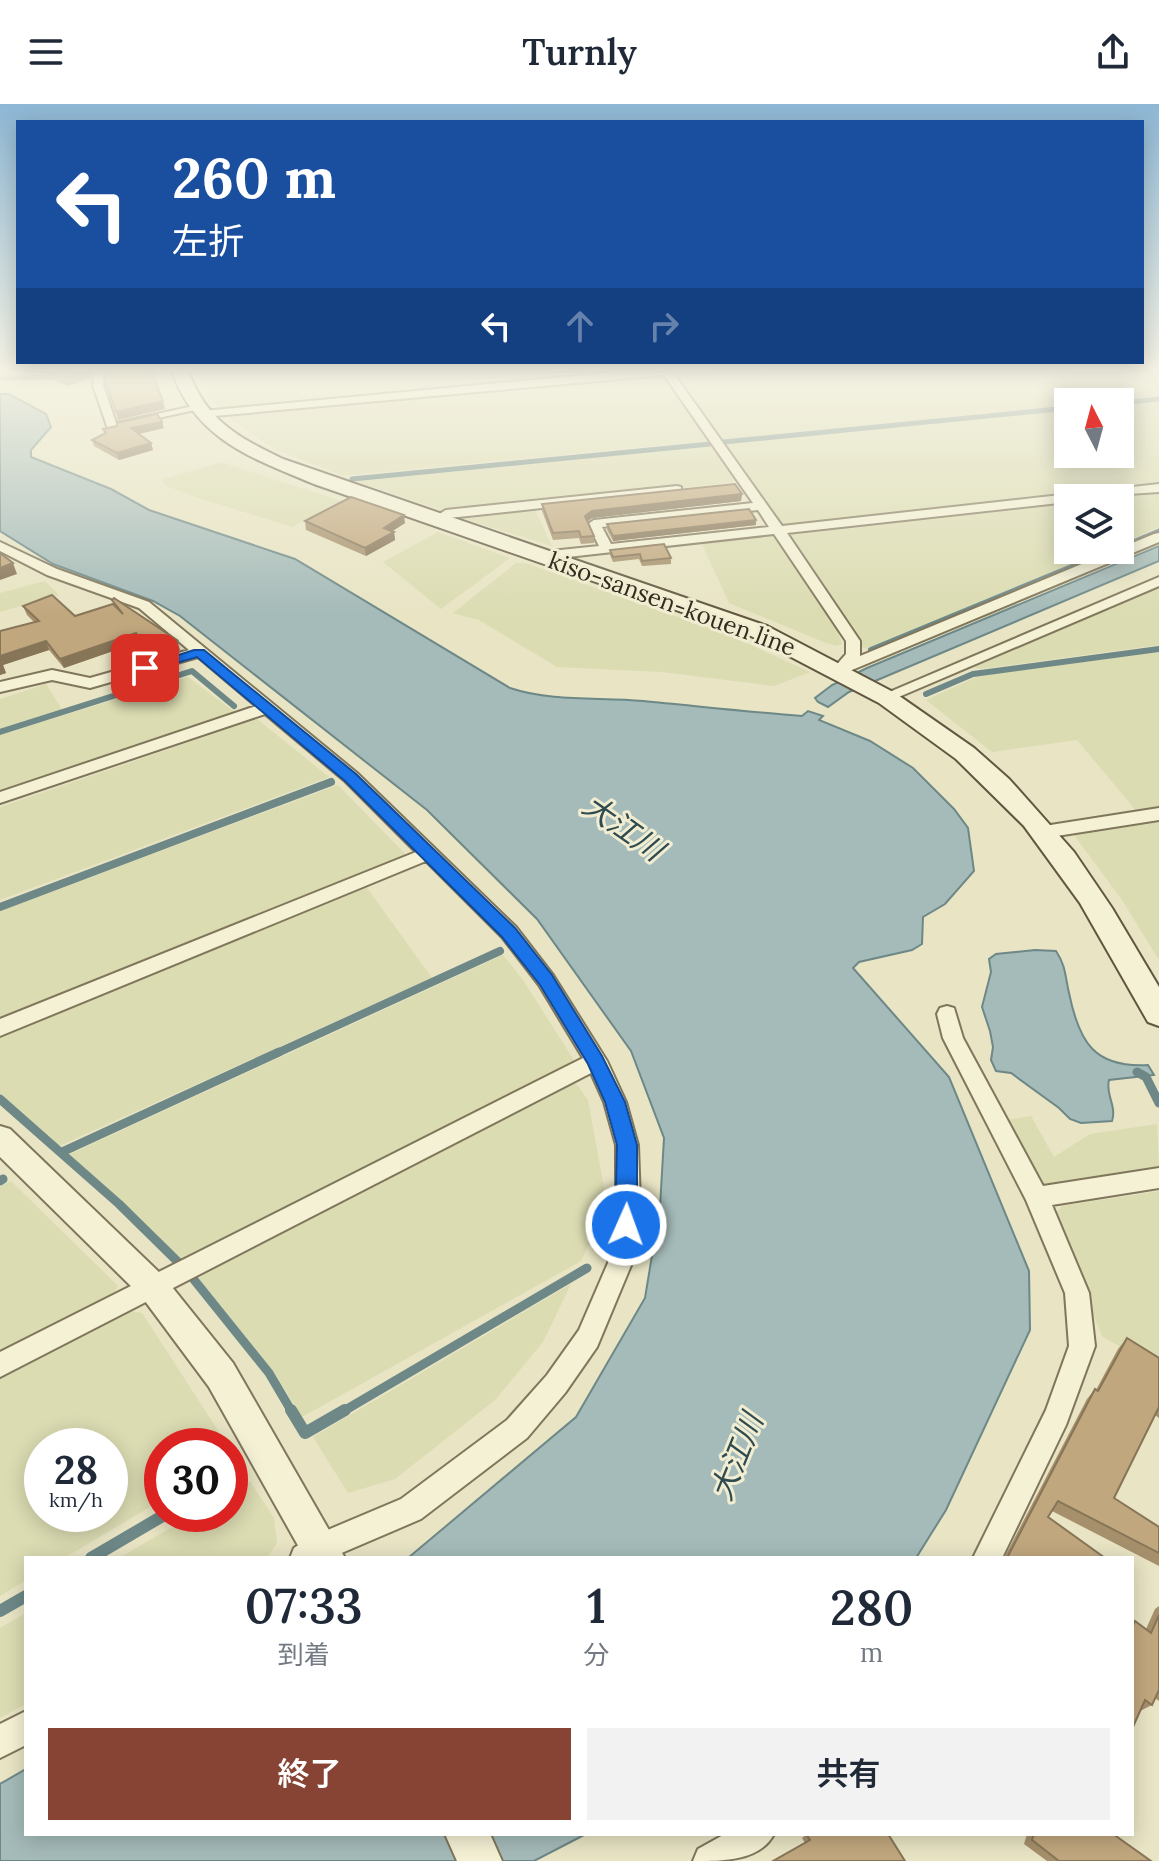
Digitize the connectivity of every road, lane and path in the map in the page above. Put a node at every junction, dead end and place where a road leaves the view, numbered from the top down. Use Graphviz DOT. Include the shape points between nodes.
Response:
graph roads {
  1 [pos="250,450"];
  2 [pos="722,450"];
  3 [pos="745,483"];
  4 [pos="729,485"];
  5 [pos="698,488"];
  6 [pos="1159,488"];
  7 [pos="1134,491"];
  8 [pos="1054,500"];
  9 [pos="761,506"];
  10 [pos="435,520"];
  11 [pos="778,530"];
  12 [pos="1159,537"];
  13 [pos="1,547"];
  14 [pos="607,549"];
  15 [pos="541,556"];
  16 [pos="1159,572"];
  17 [pos="1159,581"];
  18 [pos="199,652"];
  19 [pos="843,672"];
  20 [pos="914,685"];
  21 [pos="0,687"];
  22 [pos="880,692"];
  23 [pos="267,708"];
  24 [pos="0,798"];
  25 [pos="1159,814"];
  26 [pos="1044,832"];
  27 [pos="430,853"];
  28 [pos="947,1014"];
  29 [pos="1159,1014"];
  30 [pos="0,1028"];
  31 [pos="596,1061"];
  32 [pos="0,1138"];
  33 [pos="1159,1178"];
  34 [pos="1037,1197"];
  35 [pos="153,1287"];
  36 [pos="0,1365"];
  37 [pos="317,1554"];
  38 [pos="988,1556"];
  39 [pos="24,1728"];
  40 [pos="0,1742"];
  41 [pos="468,1836"];
  42 [pos="754,1836"];
  43 [pos="480,1861"];
  44 [pos="710,1861"];
  1 -- 10 [label="main road, kiso-sansen-kouen line"];
  2 -- 3 [label="street"];
  3 -- 4 [label="street"];
  3 -- 9 [label="street"];
  5 -- 10 [label="street" via="446,514"];
  6 -- 7 [label="street"];
  8 -- 11 [label="street"];
  9 -- 11 [label="street"];
  9 -- 14 [label="street" via="594,524"];
  10 -- 15 [label="main road, kiso-sansen-kouen line"];
  11 -- 14 [label="street"];
  11 -- 19 [label="street" via="853,641 853,655"];
  12 -- 19 [label="street"];
  13 -- 18 [label="street" via="144,605"];
  14 -- 15 [label="street"];
  15 -- 19 [label="main road, kiso-sansen-kouen line" via="759,631"];
  16 -- 20 [label="street" via="917,676"];
  17 -- 20 [label="street"];
  18 -- 21 [label="street" via="90,683 52,675"];
  18 -- 23 [label="street"];
  19 -- 22 [label="main road, kiso-sansen-kouen line"];
  20 -- 22 [label="street"];
  22 -- 26 [label="main road, kiso-sansen-kouen line" via="968,756"];
  23 -- 24 [label="street"];
  23 -- 27 [label="street" via="351,777"];
  25 -- 26 [label="street"];
  26 -- 29 [label="main road, kiso-sansen-kouen line" via="1090,895"];
  27 -- 30 [label="street"];
  27 -- 31 [label="street" via="509,932"];
  28 -- 34 [label="street" via="953,1038"];
  31 -- 35 [label="street"];
  31 -- 37 [label="street" via="627,1145 628,1203 620,1263 588,1338 517,1429 411,1509"];
  32 -- 35 [label="street"];
  33 -- 34 [label="street"];
  34 -- 38 [label="street" via="1077,1293 1082,1346 1057,1416"];
  35 -- 36 [label="street"];
  35 -- 37 [label="street" via="221,1375"];
  39 -- 40 [label="street"];
  41 -- 43 [label="street"];
  42 -- 44 [label="street"];
}
